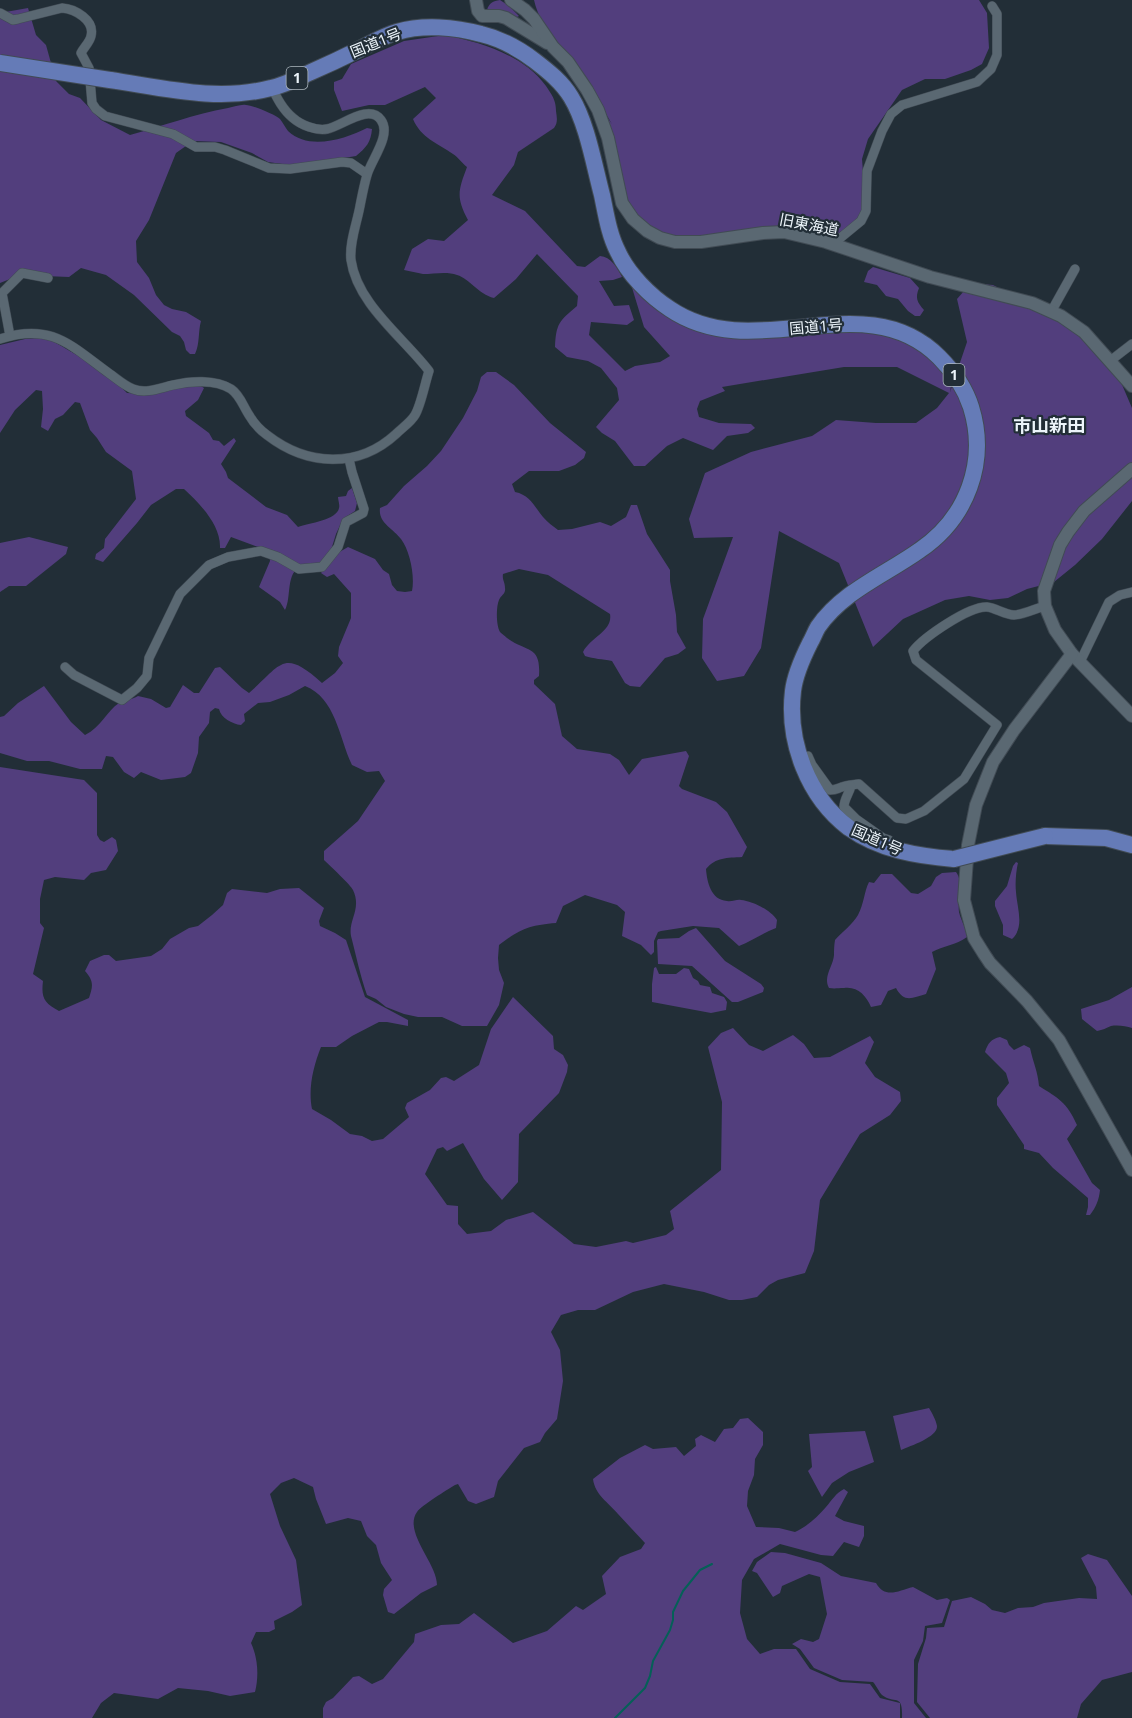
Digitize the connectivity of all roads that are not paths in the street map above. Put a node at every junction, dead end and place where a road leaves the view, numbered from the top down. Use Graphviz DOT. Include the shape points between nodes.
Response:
graph roads {
  1 [pos="487,0"];
  2 [pos="512,0"];
  3 [pos="992,6"];
  4 [pos="525,9"];
  5 [pos="0,13"];
  6 [pos="479,17"];
  7 [pos="518,25"];
  8 [pos="553,47"];
  9 [pos="0,63"];
  10 [pos="272,88"];
  11 [pos="367,174"];
  12 [pos="833,244"];
  13 [pos="1075,270"];
  14 [pos="48,278"];
  15 [pos="1051,312"];
  16 [pos="10,336"];
  17 [pos="0,339"];
  18 [pos="1132,344"];
  19 [pos="1110,361"];
  20 [pos="1132,386"];
  21 [pos="349,459"];
  22 [pos="1132,469"];
  23 [pos="1132,592"];
  24 [pos="1046,606"];
  25 [pos="1076,658"];
  26 [pos="65,667"];
  27 [pos="1132,716"];
  28 [pos="795,737"];
  29 [pos="851,786"];
  30 [pos="1132,845"];
  31 [pos="926,857"];
  32 [pos="1132,1170"];
  1 -- 6 [label="street"];
  2 -- 4 [label="street, 旧東海道"];
  3 -- 12 [label="street" via="997,14 997,55 992,69 977,82 902,105 891,114 867,171 866,211 861,221"];
  4 -- 7 [label="street" via="525,21"];
  4 -- 8 [label="street, 旧東海道"];
  5 -- 11 [label="street" via="14,20 62,8 82,15 92,31 81,53 89,68 92,104 105,117 173,134 196,147 225,150 269,168 342,162"];
  6 -- 7 [label="street" via="499,16"];
  6 -- 10 [label="highway, 国道1号 / 1" via="445,28 396,32"];
  6 -- 28 [label="highway, 国道1号 / 1" via="498,39 523,51 568,93 591,152 618,253 630,271 670,309 702,325 740,331 842,324 886,327 934,352 961,384 968,399 977,434 978,460 961,506 922,549 867,582 818,627 793,689"];
  7 -- 8 [label="street"];
  8 -- 12 [label="street, 旧東海道" via="568,62 598,110 622,203 647,231 675,242 784,232"];
  9 -- 10 [label="highway, 国道1号 / 1, bridge" via="201,94 237,95"];
  10 -- 11 [label="street" via="292,118 304,125 328,129 370,113 382,120 384,135"];
  11 -- 21 [label="street" via="352,243 353,268 376,312 429,371 415,416 380,446"];
  12 -- 15 [label="street, 旧東海道"];
  13 -- 15 [label="street"];
  14 -- 16 [label="street" via="22,273 2,293"];
  15 -- 19 [label="street, 旧東海道" via="1084,332"];
  16 -- 17 [label="street"];
  16 -- 21 [label="street" via="39,333 61,339 120,381 143,392 188,382 222,385 237,395 267,435 285,447 317,458"];
  18 -- 19 [label="street"];
  19 -- 20 [label="street, 旧東海道"];
  21 -- 26 [label="street" via="363,513 346,522 338,547 322,567 299,570 261,551 208,565 180,594 149,658 147,675 122,700"];
  22 -- 24 [label="street" via="1084,511 1060,545 1044,591"];
  23 -- 25 [label="street" via="1109,602"];
  24 -- 25 [label="street" via="1054,630"];
  24 -- 29 [label="street" via="1014,615 988,607 975,609 956,618 913,651 916,660 997,724 964,779 924,811 906,819 897,818 859,784"];
  25 -- 27 [label="street"];
  25 -- 32 [label="street" via="1014,730 993,762 976,805 963,900 974,938 984,954 1059,1040"];
  28 -- 29 [label="street" via="830,790"];
  28 -- 31 [label="highway, 国道1号 / 1" via="808,780 830,811 862,836 899,852"];
  29 -- 31 [label="street" via="844,807 856,819 884,838"];
  30 -- 31 [label="highway, 国道1号 / 1, bridge" via="1106,838 1045,836 954,860"];
}
